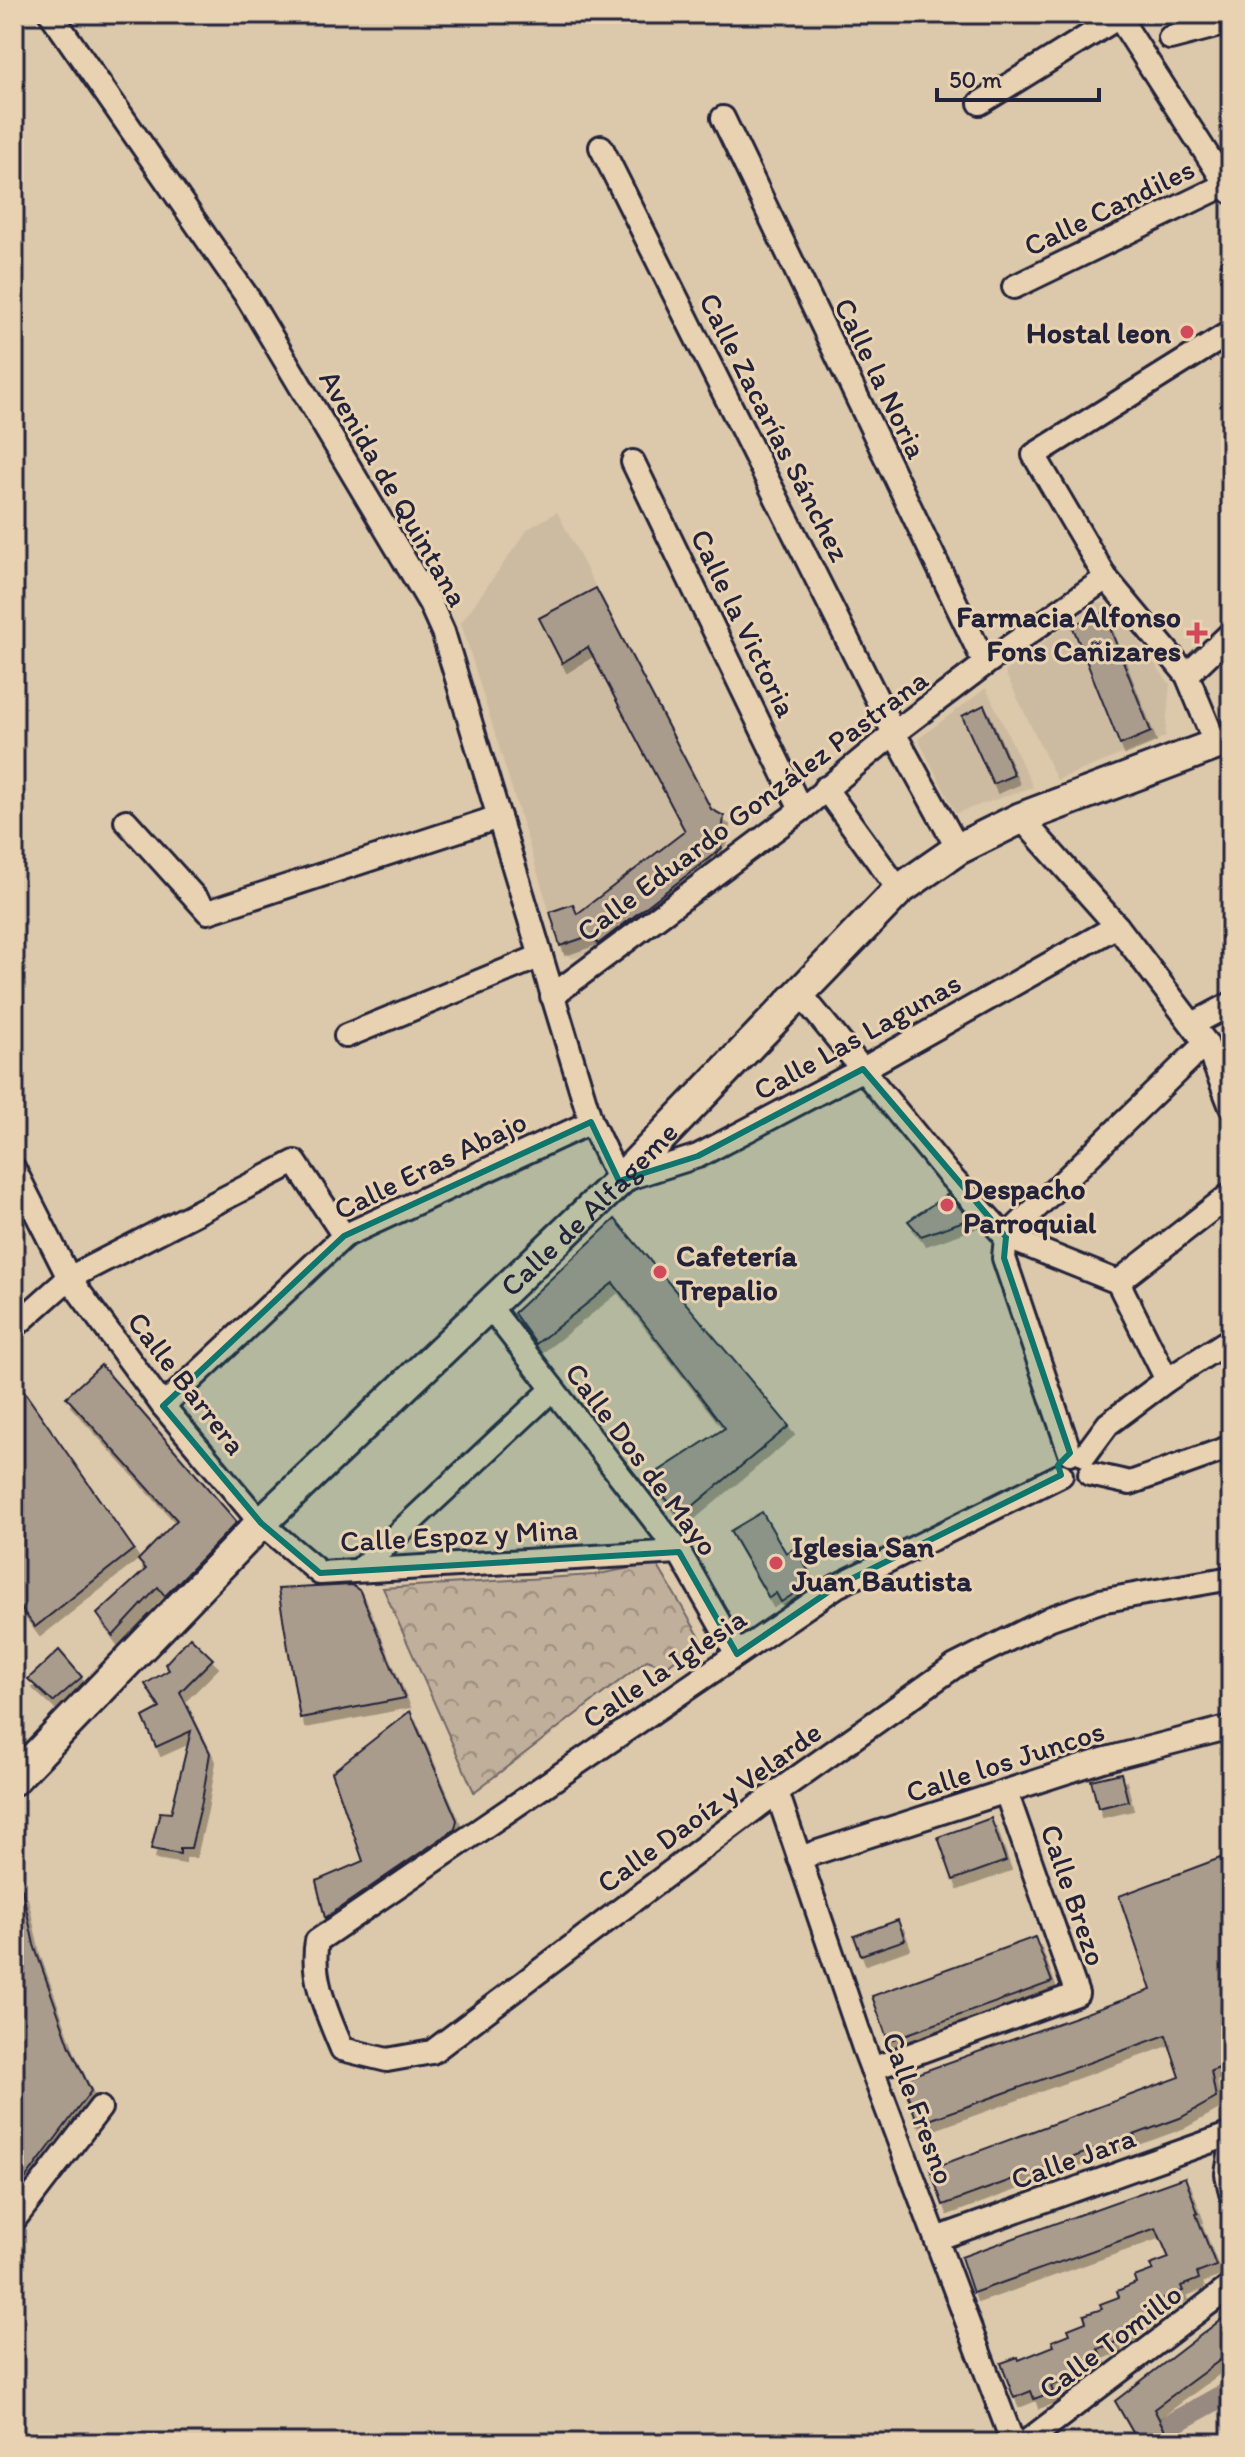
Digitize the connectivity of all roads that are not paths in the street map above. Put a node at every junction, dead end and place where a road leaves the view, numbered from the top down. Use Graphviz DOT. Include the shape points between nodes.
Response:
graph roads {
  1 [pos="51,14"];
  2 [pos="1118,16"];
  3 [pos="1231,22"];
  4 [pos="1170,38"];
  5 [pos="980,103"];
  6 [pos="723,118"];
  7 [pos="601,147"];
  8 [pos="1229,186"];
  9 [pos="1014,287"];
  10 [pos="1231,332"];
  11 [pos="633,462"];
  12 [pos="1106,578"];
  13 [pos="1231,633"];
  14 [pos="1231,658"];
  15 [pos="985,664"];
  16 [pos="1187,675"];
  17 [pos="894,733"];
  18 [pos="1224,742"];
  19 [pos="825,788"];
  20 [pos="801,810"];
  21 [pos="499,817"];
  22 [pos="1021,818"];
  23 [pos="126,821"];
  24 [pos="958,849"];
  25 [pos="899,890"];
  26 [pos="1117,926"];
  27 [pos="541,956"];
  28 [pos="800,993"];
  29 [pos="552,996"];
  30 [pos="1231,1004"];
  31 [pos="1193,1024"];
  32 [pos="346,1036"];
  33 [pos="1206,1043"];
  34 [pos="1231,1057"];
  35 [pos="863,1069"];
  36 [pos="1231,1107"];
  37 [pos="591,1122"];
  38 [pos="14,1169"];
  39 [pos="619,1181"];
  40 [pos="1231,1194"];
  41 [pos="344,1236"];
  42 [pos="1006,1237"];
  43 [pos="69,1278"];
  44 [pos="1118,1282"];
  45 [pos="489,1306"];
  46 [pos="14,1327"];
  47 [pos="1231,1339"];
  48 [pos="1167,1380"];
  49 [pos="553,1389"];
  50 [pos="163,1406"];
  51 [pos="1231,1447"];
  52 [pos="1081,1461"];
  53 [pos="261,1523"];
  54 [pos="679,1552"];
  55 [pos="359,1570"];
  56 [pos="1231,1578"];
  57 [pos="737,1654"];
  58 [pos="1231,1727"];
  59 [pos="14,1779"];
  60 [pos="777,1792"];
  61 [pos="1006,1792"];
  62 [pos="799,1858"];
  63 [pos="317,1941"];
  64 [pos="872,2069"];
  65 [pos="100,2108"];
  66 [pos="1231,2134"];
  67 [pos="1231,2150"];
  68 [pos="1231,2193"];
  69 [pos="14,2220"];
  70 [pos="936,2239"];
  71 [pos="1231,2286"];
  72 [pos="1013,2443"];
  73 [pos="1025,2443"];
  1 -- 21 [label="street, Avenida de Quintana" via="248,298 430,603"];
  2 -- 5 [label="street"];
  2 -- 8 [label="street"];
  3 -- 4 [label="street"];
  6 -- 15 [label="street, Calle la Noria"];
  7 -- 17 [label="street, Calle Zacarías Sánchez"];
  8 -- 9 [label="street, Calle Candiles"];
  10 -- 12 [label="street" via="1034,455"];
  11 -- 20 [label="street, Calle la Victoria"];
  12 -- 15 [label="street, Calle Eduardo González Pastrana"];
  12 -- 16 [label="street"];
  13 -- 16 [label="street"];
  14 -- 16 [label="street"];
  15 -- 17 [label="street, Calle Eduardo González Pastrana"];
  16 -- 18 [label="street"];
  17 -- 19 [label="street, Calle Eduardo González Pastrana"];
  17 -- 24 [label="street, Calle Zacarías Sánchez"];
  18 -- 22 [label="street, Calle de Alfageme"];
  19 -- 20 [label="street, Calle Eduardo González Pastrana"];
  19 -- 25 [label="street"];
  20 -- 29 [label="street, Calle Eduardo González Pastrana"];
  21 -- 23 [label="street" via="208,912"];
  21 -- 27 [label="street, Avenida de Quintana"];
  22 -- 24 [label="street, Calle de Alfageme"];
  22 -- 26 [label="street"];
  24 -- 25 [label="street, Calle de Alfageme"];
  25 -- 28 [label="street, Calle de Alfageme"];
  26 -- 31 [label="street"];
  26 -- 35 [label="street, Calle Las Lagunas"];
  27 -- 29 [label="street, Avenida de Quintana"];
  27 -- 32 [label="street"];
  28 -- 35 [label="street"];
  28 -- 39 [label="street, Calle de Alfageme"];
  29 -- 37 [label="street, Avenida de Quintana"];
  30 -- 31 [label="street"];
  31 -- 33 [label="street"];
  33 -- 34 [label="street"];
  33 -- 36 [label="street"];
  33 -- 42 [label="street"];
  35 -- 39 [label="street, Calle Las Lagunas" via="698,1156"];
  35 -- 42 [label="street"];
  37 -- 39 [label="street, Avenida de Quintana"];
  37 -- 41 [label="street, Calle Eras Abajo"];
  38 -- 43 [label="street, Calle Barrera"];
  39 -- 45 [label="street, Calle de Alfageme"];
  40 -- 44 [label="street"];
  41 -- 43 [label="street" via="295,1162"];
  41 -- 50 [label="street, Calle Eras Abajo"];
  42 -- 44 [label="street"];
  42 -- 52 [label="street" via="1004,1258"];
  43 -- 46 [label="street"];
  43 -- 50 [label="street, Calle Barrera"];
  44 -- 48 [label="street"];
  45 -- 49 [label="street, Calle Dos de Mayo"];
  45 -- 53 [label="street, Calle de Alfageme"];
  47 -- 48 [label="street"];
  48 -- 52 [label="street" via="1108,1424"];
  49 -- 54 [label="street, Calle Dos de Mayo"];
  49 -- 55 [label="street"];
  50 -- 53 [label="street, Calle Barrera"];
  51 -- 52 [label="street" via="1130,1483"];
  52 -- 57 [label="street, Calle la Iglesia" via="1060,1465 1061,1475 837,1586"];
  53 -- 55 [label="street, Calle Espoz y Mina" via="320,1573"];
  53 -- 59 [label="street, Calle de Alfageme"];
  54 -- 55 [label="street, Calle Espoz y Mina"];
  54 -- 57 [label="street, Calle Dos de Mayo"];
  56 -- 60 [label="street, Calle Daoíz y Velarde" via="1100,1601 1051,1618 955,1666"];
  57 -- 63 [label="street, Calle la Iglesia"];
  58 -- 61 [label="street, Calle los Juncos"];
  60 -- 62 [label="street, Calle Fresno"];
  60 -- 63 [label="street, Calle Daoíz y Velarde" via="432,2052 387,2060 342,2049 322,2002 314,1956"];
  61 -- 62 [label="street, Calle los Juncos"];
  61 -- 64 [label="street, Calle Brezo" via="1077,1994"];
  62 -- 64 [label="street, Calle Fresno"];
  64 -- 70 [label="street, Calle Fresno"];
  65 -- 69 [label="street"];
  66 -- 70 [label="street, Calle Jara"];
  67 -- 68 [label="street"];
  70 -- 72 [label="street, Calle Fresno"];
  71 -- 73 [label="street, Calle Tomillo"];
}
